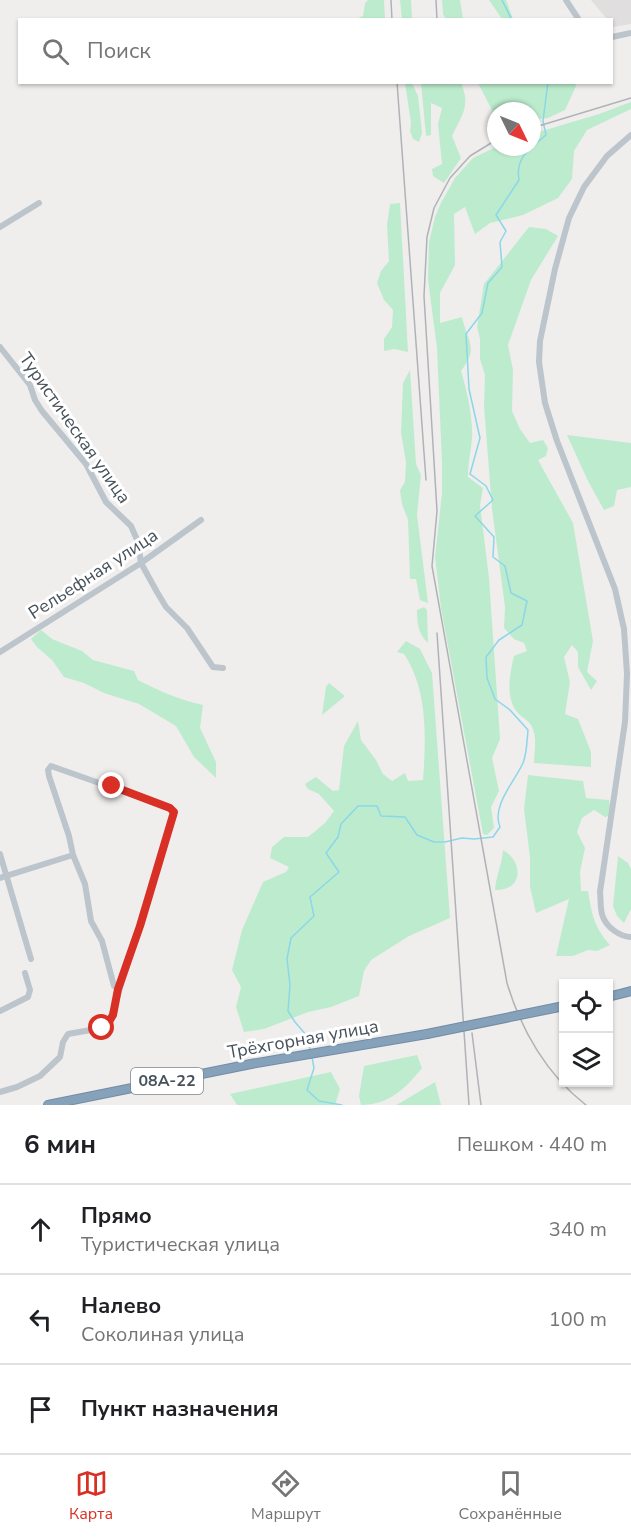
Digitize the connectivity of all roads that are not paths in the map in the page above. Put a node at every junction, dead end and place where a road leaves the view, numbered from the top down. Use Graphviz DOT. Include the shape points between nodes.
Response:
graph roads {
  1 [pos="566,0"];
  2 [pos="578,18"];
  3 [pos="631,33"];
  4 [pos="613,37"];
  5 [pos="631,135"];
  6 [pos="39,203"];
  7 [pos="0,227"];
  8 [pos="0,347"];
  9 [pos="201,520"];
  10 [pos="141,563"];
  11 [pos="0,652"];
  12 [pos="223,668"];
  13 [pos="0,854"];
  14 [pos="73,855"];
  15 [pos="4,876"];
  16 [pos="631,937"];
  17 [pos="31,959"];
  18 [pos="25,973"];
  19 [pos="118,989"];
  20 [pos="631,991"];
  21 [pos="613,996"];
  22 [pos="559,1007"];
  23 [pos="0,1011"];
  24 [pos="0,1092"];
  25 [pos="48,1105"];
  1 -- 2 [label="street"];
  3 -- 4 [label="street"];
  5 -- 16 [label="street" via="607,156 584,187 569,218 555,269 539,362 545,403 557,441 615,588 624,629 625,722 600,892 603,918 613,930"];
  6 -- 7 [label="street"];
  8 -- 10 [label="street, Туристическая улица" via="30,385 42,411 86,464 106,502 131,526"];
  9 -- 10 [label="street, Рельефная улица"];
  10 -- 11 [label="street, Рельефная улица"];
  10 -- 12 [label="street, Туристическая улица" via="166,607 187,628 213,667"];
  13 -- 15 [label="street"];
  14 -- 15 [label="street"];
  14 -- 19 [label="street" via="85,884 91,921"];
  14 -- 19 [label="street" via="49,776 51,766 174,812"];
  15 -- 17 [label="street"];
  18 -- 23 [label="street" via="28,997"];
  19 -- 24 [label="street" via="107,1025 68,1034 60,1057 40,1076"];
  20 -- 21 [label="highway"];
  22 -- 25 [label="highway, Трёхгорная улица / 08А-22, bridge"];
}
